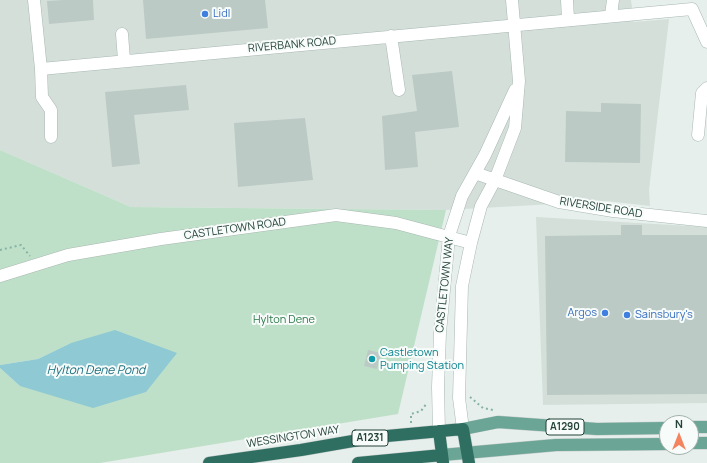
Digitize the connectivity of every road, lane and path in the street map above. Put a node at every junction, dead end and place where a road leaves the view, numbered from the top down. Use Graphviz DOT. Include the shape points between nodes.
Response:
graph roads {
  1 [pos="34,0"];
  2 [pos="512,0"];
  3 [pos="567,0"];
  4 [pos="613,0"];
  5 [pos="694,5"];
  6 [pos="611,15"];
  7 [pos="568,19"];
  8 [pos="514,24"];
  9 [pos="122,34"];
  10 [pos="391,36"];
  11 [pos="707,42"];
  12 [pos="124,60"];
  13 [pos="41,69"];
  14 [pos="519,81"];
  15 [pos="707,88"];
  16 [pos="399,90"];
  17 [pos="698,135"];
  18 [pos="51,137"];
  19 [pos="475,173"];
  20 [pos="496,180"];
  21 [pos="707,222"];
  22 [pos="449,236"];
  23 [pos="471,243"];
  24 [pos="0,250"];
  25 [pos="37,265"];
  26 [pos="0,276"];
  27 [pos="659,428"];
  28 [pos="463,429"];
  29 [pos="439,432"];
  30 [pos="659,444"];
  31 [pos="468,458"];
  32 [pos="443,459"];
  33 [pos="209,463"];
  34 [pos="358,463"];
  1 -- 13 [label="street"];
  2 -- 8 [label="street, CASTLETOWN WAY"];
  3 -- 7 [label="street"];
  4 -- 6 [label="street"];
  5 -- 6 [label="street, RIVERBANK ROAD"];
  5 -- 11 [label="street"];
  6 -- 7 [label="street, RIVERBANK ROAD"];
  7 -- 8 [label="street, RIVERBANK ROAD"];
  8 -- 10 [label="street, RIVERBANK ROAD"];
  8 -- 14 [label="street, CASTLETOWN WAY"];
  9 -- 12 [label="street"];
  10 -- 12 [label="street, RIVERBANK ROAD"];
  10 -- 16 [label="street"];
  12 -- 13 [label="street, RIVERBANK ROAD"];
  13 -- 18 [label="street" via="42,97 51,110"];
  14 -- 19 [label="street, CASTLETOWN WAY"];
  14 -- 20 [label="street, CASTLETOWN WAY" via="515,128"];
  15 -- 17 [label="street" via="702,93"];
  19 -- 20 [label="street, RIVERSIDE ROAD"];
  19 -- 22 [label="street, CASTLETOWN WAY" via="462,196"];
  20 -- 21 [label="street, RIVERSIDE ROAD" via="559,202"];
  20 -- 23 [label="street, CASTLETOWN WAY" via="481,206"];
  22 -- 23 [label="street, CASTLETOWN ROAD"];
  22 -- 25 [label="street, CASTLETOWN ROAD" via="396,223 336,216 161,239 68,255"];
  22 -- 29 [label="street, CASTLETOWN WAY" via="440,333"];
  23 -- 28 [label="street, CASTLETOWN WAY" via="462,286 459,398"];
  24 -- 25 [label="path" via="22,245"];
  25 -- 26 [label="street, CASTLETOWN ROAD"];
  27 -- 28 [label="main road, WESSINGTON WAY / A1290" via="597,429 498,422"];
  28 -- 29 [label="highway, WESSINGTON WAY / A1231"];
  28 -- 31 [label="highway"];
  29 -- 32 [label="highway"];
  29 -- 33 [label="highway, WESSINGTON WAY / A1231" via="376,437"];
  30 -- 31 [label="main road, A1290" via="556,445"];
  31 -- 32 [label="main road, A1290"];
  32 -- 34 [label="highway, A1231"];
}
